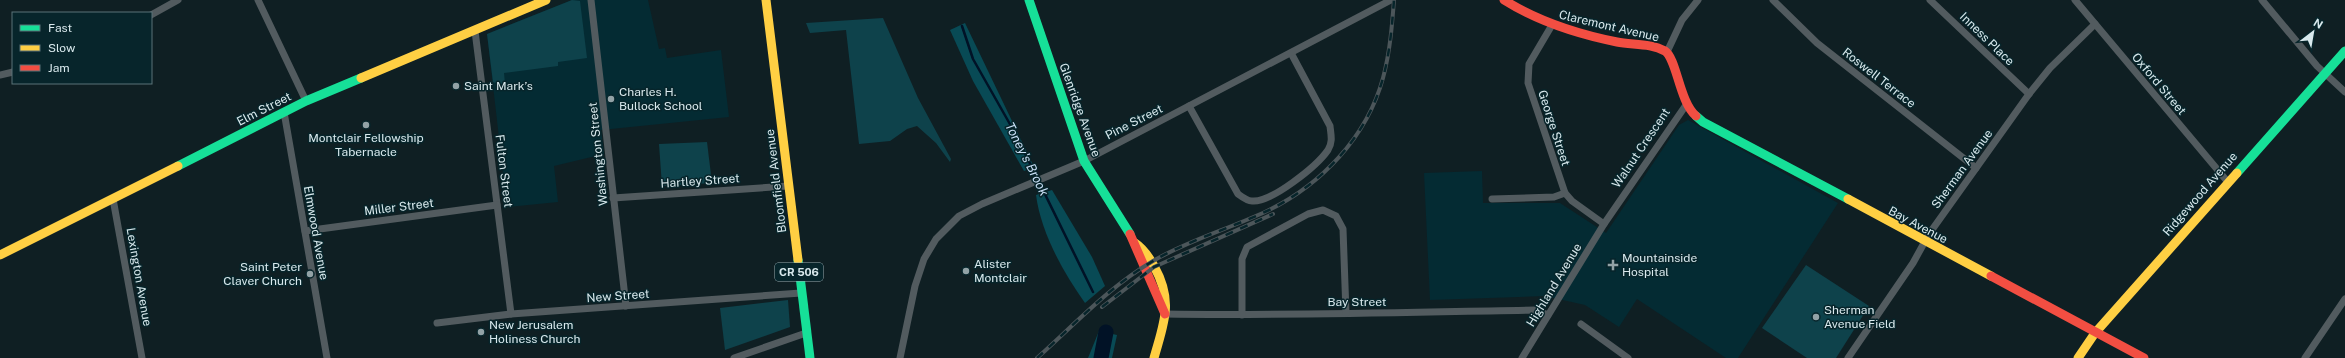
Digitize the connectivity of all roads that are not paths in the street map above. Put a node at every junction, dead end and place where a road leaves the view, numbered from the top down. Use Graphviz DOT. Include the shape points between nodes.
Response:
graph roads {
  1 [pos="178,0"];
  2 [pos="258,0"];
  3 [pos="546,0"];
  4 [pos="591,0"];
  5 [pos="766,0"];
  6 [pos="1029,0"];
  7 [pos="1391,0"];
  8 [pos="1504,0"];
  9 [pos="1698,0"];
  10 [pos="1773,0"];
  11 [pos="1930,0"];
  12 [pos="2075,0"];
  13 [pos="2262,0"];
  14 [pos="152,14"];
  15 [pos="2095,24"];
  16 [pos="1552,25"];
  17 [pos="475,31"];
  18 [pos="2345,51"];
  19 [pos="1667,52"];
  20 [pos="1290,53"];
  21 [pos="12,72"];
  22 [pos="2325,73"];
  23 [pos="0,75"];
  24 [pos="2345,92"];
  25 [pos="2029,94"];
  26 [pos="306,101"];
  27 [pos="1686,105"];
  28 [pos="1189,106"];
  29 [pos="284,112"];
  30 [pos="1084,161"];
  31 [pos="1976,168"];
  32 [pos="2227,182"];
  33 [pos="788,186"];
  34 [pos="1565,193"];
  35 [pos="613,198"];
  36 [pos="113,199"];
  37 [pos="1492,199"];
  38 [pos="497,206"];
  39 [pos="1604,224"];
  40 [pos="305,230"];
  41 [pos="1925,242"];
  42 [pos="0,255"];
  43 [pos="801,293"];
  44 [pos="2345,299"];
  45 [pos="626,306"];
  46 [pos="1346,313"];
  47 [pos="511,314"];
  48 [pos="1165,314"];
  49 [pos="1242,314"];
  50 [pos="1548,315"];
  51 [pos="437,323"];
  52 [pos="1581,324"];
  53 [pos="806,333"];
  54 [pos="2095,333"];
  55 [pos="142,358"];
  56 [pos="327,358"];
  57 [pos="734,358"];
  58 [pos="810,358"];
  59 [pos="900,358"];
  60 [pos="1154,358"];
  61 [pos="1522,358"];
  62 [pos="1628,358"];
  63 [pos="1848,358"];
  64 [pos="2078,358"];
  65 [pos="2144,358"];
  66 [pos="2305,358"];
  1 -- 14 [label="street"];
  2 -- 26 [label="street"];
  3 -- 17 [label="street, Elm Street"];
  4 -- 35 [label="street, Washington Street"];
  5 -- 33 [label="street, Bloomfield Avenue / CR 506"];
  6 -- 30 [label="street, Glenridge Avenue"];
  7 -- 20 [label="street, Pine Street"];
  8 -- 16 [label="street, Claremont Avenue"];
  9 -- 19 [label="street" via="1682,20"];
  10 -- 31 [label="street, Roswell Terrace" via="1817,43"];
  11 -- 25 [label="street, Inness Place"];
  12 -- 15 [label="street, Oxford Street"];
  13 -- 22 [label="street"];
  15 -- 25 [label="street, Sherman Avenue" via="2050,68"];
  15 -- 32 [label="street, Oxford Street"];
  16 -- 19 [label="street, Claremont Avenue" via="1596,38 1653,47"];
  16 -- 34 [label="street, George Street" via="1528,64 1527,76"];
  17 -- 26 [label="street, Elm Street"];
  17 -- 38 [label="street, Fulton Street"];
  18 -- 22 [label="street, Ridgewood Avenue"];
  19 -- 27 [label="street, Walnut Crescent"];
  20 -- 28 [label="street, Pine Street"];
  20 -- 28 [label="street" via="1330,126 1332,138 1328,149 1312,167 1266,198 1251,201 1238,194"];
  21 -- 23 [label="street"];
  22 -- 24 [label="street"];
  22 -- 32 [label="street, Ridgewood Avenue"];
  25 -- 31 [label="street, Sherman Avenue"];
  26 -- 29 [label="street, Elm Street"];
  27 -- 39 [label="street, Walnut Crescent"];
  27 -- 41 [label="street, Bay Avenue" via="1703,122"];
  28 -- 30 [label="street, Pine Street"];
  29 -- 36 [label="street, Elm Street"];
  29 -- 40 [label="street, Elmwood Avenue"];
  30 -- 48 [label="street, Glenridge Avenue" via="1135,243 1135,251 1148,272"];
  30 -- 59 [label="street, Pine Street" via="966,212 953,221 936,239 919,272"];
  31 -- 41 [label="street, Sherman Avenue"];
  32 -- 54 [label="street, Ridgewood Avenue"];
  33 -- 35 [label="street, Hartley Street"];
  33 -- 43 [label="street, Bloomfield Avenue / CR 506"];
  34 -- 37 [label="street" via="1554,197"];
  34 -- 39 [label="street, George Street"];
  35 -- 45 [label="street, Washington Street"];
  36 -- 42 [label="street, Elm Street"];
  36 -- 55 [label="street, Lexington Avenue"];
  38 -- 40 [label="street, Miller Street"];
  38 -- 47 [label="street, Fulton Street"];
  39 -- 50 [label="street, Highland Avenue"];
  40 -- 56 [label="street, Elmwood Avenue"];
  41 -- 54 [label="street, Bay Avenue"];
  41 -- 63 [label="street, Sherman Avenue"];
  43 -- 45 [label="street, New Street"];
  43 -- 53 [label="street, Bloomfield Avenue / CR 506"];
  44 -- 66 [label="street"];
  45 -- 47 [label="street, New Street"];
  46 -- 49 [label="street, Bay Street"];
  46 -- 49 [label="street" via="1344,234 1340,222 1330,212 1316,210 1247,247 1242,259"];
  46 -- 50 [label="street, Bay Street" via="1536,310"];
  47 -- 51 [label="street, New Street"];
  48 -- 49 [label="street, Bay Street"];
  48 -- 60 [label="street"];
  50 -- 61 [label="street, Highland Avenue"];
  52 -- 62 [label="street"];
  53 -- 57 [label="street"];
  53 -- 58 [label="street, Bloomfield Avenue / CR 506"];
  54 -- 64 [label="street, Ridgewood Avenue"];
  54 -- 65 [label="street, Bay Avenue"];
}
